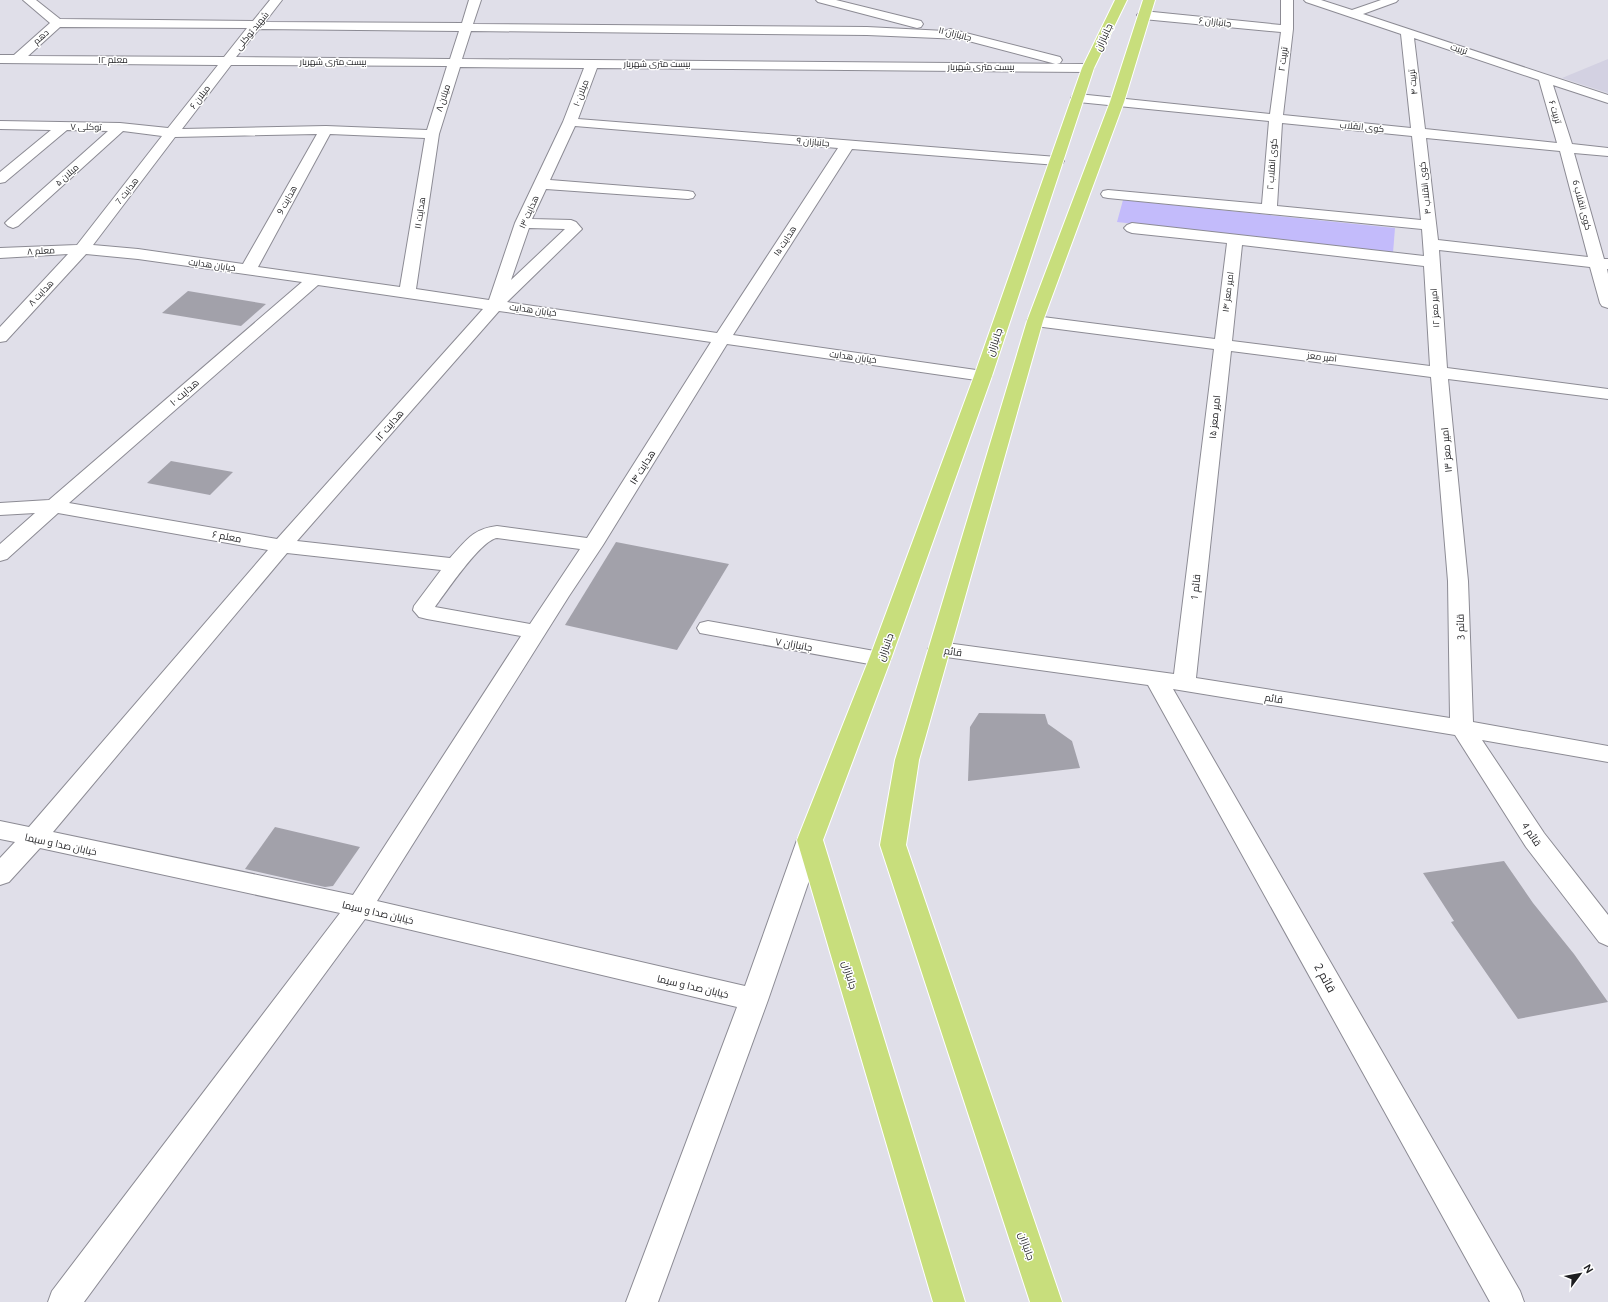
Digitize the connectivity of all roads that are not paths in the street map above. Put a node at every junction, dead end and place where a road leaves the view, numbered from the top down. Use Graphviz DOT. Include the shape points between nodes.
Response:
graph roads {
  1 [pos="30,0"];
  2 [pos="276,0"];
  3 [pos="476,0"];
  4 [pos="822,0"];
  5 [pos="1120,0"];
  6 [pos="1286,0"];
  7 [pos="1310,0"];
  8 [pos="1392,0"];
  9 [pos="1146,7"];
  10 [pos="1352,14"];
  11 [pos="57,23"];
  12 [pos="257,25"];
  13 [pos="466,27"];
  14 [pos="1287,29"];
  15 [pos="1407,32"];
  16 [pos="965,36"];
  17 [pos="0,59"];
  18 [pos="17,59"];
  19 [pos="227,61"];
  20 [pos="455,63"];
  21 [pos="592,64"];
  22 [pos="1088,68"];
  23 [pos="1544,77"];
  24 [pos="1078,98"];
  25 [pos="1608,99"];
  26 [pos="1117,102"];
  27 [pos="1276,118"];
  28 [pos="570,122"];
  29 [pos="0,125"];
  30 [pos="64,126"];
  31 [pos="120,127"];
  32 [pos="326,130"];
  33 [pos="1419,132"];
  34 [pos="172,133"];
  35 [pos="432,134"];
  36 [pos="847,145"];
  37 [pos="1566,148"];
  38 [pos="1608,152"];
  39 [pos="1057,161"];
  40 [pos="0,179"];
  41 [pos="542,184"];
  42 [pos="1108,194"];
  43 [pos="688,195"];
  44 [pos="1269,209"];
  45 [pos="523,222"];
  46 [pos="13,223"];
  47 [pos="1429,225"];
  48 [pos="1132,228"];
  49 [pos="1235,239"];
  50 [pos="1431,244"];
  51 [pos="82,250"];
  52 [pos="1,257"];
  53 [pos="1432,262"];
  54 [pos="1603,263"];
  55 [pos="248,270"];
  56 [pos="315,279"];
  57 [pos="407,293"];
  58 [pos="1608,303"];
  59 [pos="495,305"];
  60 [pos="1035,321"];
  61 [pos="0,337"];
  62 [pos="722,338"];
  63 [pos="1222,344"];
  64 [pos="1439,372"];
  65 [pos="982,376"];
  66 [pos="1608,394"];
  67 [pos="1206,490"];
  68 [pos="54,506"];
  69 [pos="0,508"];
  70 [pos="1453,527"];
  71 [pos="593,545"];
  72 [pos="282,546"];
  73 [pos="0,555"];
  74 [pos="455,565"];
  75 [pos="708,628"];
  76 [pos="535,632"];
  77 [pos="939,649"];
  78 [pos="880,659"];
  79 [pos="1156,679"];
  80 [pos="1184,683"];
  81 [pos="1462,728"];
  82 [pos="1608,754"];
  83 [pos="0,830"];
  84 [pos="34,838"];
  85 [pos="810,840"];
  86 [pos="0,875"];
  87 [pos="359,907"];
  88 [pos="1608,934"];
  89 [pos="754,1000"];
  90 [pos="1501,1289"];
  91 [pos="64,1302"];
  92 [pos="642,1302"];
  93 [pos="948,1302"];
  94 [pos="1046,1302"];
  1 -- 11 [label="street, دهم"];
  2 -- 12 [label="street, شهید توکلی"];
  3 -- 13 [label="street, میلان ۸"];
  4 -- 16 [label="street, جانبازان ۱۱"];
  5 -- 22 [label="main road, جانبازان"];
  6 -- 14 [label="street, تربیت ۲"];
  7 -- 10 [label="street, تربیت"];
  8 -- 10 [label="street"];
  9 -- 14 [label="street, جانبازان ۶"];
  9 -- 26 [label="main road, جانبازان"];
  10 -- 15 [label="street, تربیت"];
  11 -- 12 [label="street"];
  11 -- 18 [label="street, دهم"];
  12 -- 13 [label="street"];
  12 -- 19 [label="street, شهید توکلی"];
  13 -- 16 [label="street" via="867,31"];
  13 -- 20 [label="street, میلان ۸"];
  14 -- 27 [label="street, تربیت ۲"];
  15 -- 23 [label="street, تربیت"];
  15 -- 33 [label="street, تربیت ۴"];
  16 -- 22 [label="street, جانبازان ۱۱"];
  17 -- 18 [label="street, معلم ۱۲"];
  18 -- 19 [label="street, معلم ۱۲"];
  19 -- 20 [label="street, بیست متری شهریار"];
  19 -- 34 [label="street, میلان ۶"];
  20 -- 21 [label="street, بیست متری شهریار"];
  20 -- 35 [label="street, میلان ۸"];
  21 -- 22 [label="street, بیست متری شهریار"];
  21 -- 28 [label="street, میلان ۱۰"];
  22 -- 24 [label="main road, جانبازان"];
  23 -- 25 [label="street, تربیت"];
  23 -- 37 [label="street, تربیت ۶"];
  24 -- 26 [label="street, کوی انقلاب"];
  24 -- 39 [label="main road, جانبازان"];
  26 -- 27 [label="street, کوی انقلاب"];
  26 -- 60 [label="main road, جانبازان"];
  27 -- 33 [label="street, کوی انقلاب"];
  27 -- 44 [label="street, کوی انقلاب ۲"];
  28 -- 36 [label="street, جانبازان ۹"];
  28 -- 41 [label="street, هدایت ۱۳"];
  29 -- 30 [label="street, توکلی ۷"];
  30 -- 31 [label="street, توکلی ۷"];
  30 -- 40 [label="street"];
  31 -- 34 [label="street, توکلی ۷"];
  31 -- 46 [label="street, میلان ۵"];
  32 -- 34 [label="street, توکلی ۷"];
  32 -- 35 [label="street, توکلی ۷"];
  32 -- 55 [label="street, هدایت 9"];
  33 -- 37 [label="street, کوی انقلاب"];
  33 -- 47 [label="street, کوی انقلاب ۴"];
  34 -- 51 [label="street, هدایت 7"];
  35 -- 57 [label="street, هدایت ۱۱"];
  36 -- 39 [label="street, جانبازان ۹"];
  36 -- 62 [label="street, هدایت ۱۵"];
  37 -- 38 [label="street, کوی انقلاب"];
  37 -- 54 [label="street, کوی انقلاب 6"];
  39 -- 65 [label="main road, جانبازان"];
  41 -- 43 [label="street"];
  41 -- 45 [label="street, هدایت ۱۳"];
  42 -- 44 [label="street"];
  44 -- 47 [label="street"];
  45 -- 59 [label="street, هدایت ۱۳"];
  45 -- 59 [label="street, هدایت ۱۲" via="571,225 574,230"];
  47 -- 50 [label="street, کوی انقلاب ۴"];
  48 -- 49 [label="street"];
  49 -- 53 [label="street"];
  49 -- 63 [label="street, امیر معز ۱۴"];
  50 -- 53 [label="street, امیر معز ۱۲"];
  50 -- 54 [label="street"];
  51 -- 52 [label="street, معلم ۸"];
  51 -- 55 [label="street, خیابان هدایت" via="138,254"];
  51 -- 61 [label="street, هدایت ۸"];
  53 -- 64 [label="street, امیر معز ۱۲"];
  54 -- 58 [label="street, کوی انقلاب 6"];
  55 -- 56 [label="street, خیابان هدایت"];
  56 -- 57 [label="street, خیابان هدایت"];
  56 -- 68 [label="street, هدایت ۱۰"];
  57 -- 59 [label="street, خیابان هدایت"];
  59 -- 62 [label="street, خیابان هدایت"];
  59 -- 72 [label="street, هدایت ۱۲"];
  60 -- 63 [label="street, امیر معز"];
  60 -- 77 [label="main road, جانبازان"];
  62 -- 65 [label="street, خیابان هدایت"];
  62 -- 71 [label="street, هدایت ۱۴"];
  63 -- 64 [label="street, امیر معز"];
  63 -- 67 [label="street, امیر معز ۱۵"];
  64 -- 66 [label="street, امیر معز"];
  64 -- 70 [label="street, امیر معز ۱۳"];
  65 -- 78 [label="main road, جانبازان"];
  67 -- 80 [label="street, قائم 1"];
  68 -- 69 [label="street, معلم ۶"];
  68 -- 72 [label="street, معلم ۶"];
  68 -- 73 [label="street, هدایت ۱۰"];
  70 -- 81 [label="street, قائم 3" via="1458,581"];
  71 -- 74 [label="street" via="497,532 488,533 482,536"];
  71 -- 76 [label="street, هدایت ۱۴"];
  72 -- 74 [label="street, معلم ۶"];
  72 -- 84 [label="street, هدایت ۱۲"];
  74 -- 76 [label="street" via="424,610"];
  75 -- 78 [label="street, جانبازان ۷"];
  76 -- 87 [label="street, هدایت ۱۴"];
  77 -- 79 [label="street, قائم"];
  77 -- 94 [label="main road, جانبازان" via="907,760 893,845"];
  78 -- 85 [label="main road, جانبازان"];
  79 -- 80 [label="street, قائم"];
  79 -- 90 [label="street, قائم 2"];
  80 -- 81 [label="street, قائم"];
  81 -- 82 [label="street, قائم"];
  81 -- 88 [label="street, قائم 4" via="1535,840"];
  83 -- 84 [label="street, خیابان صدا و سیما"];
  84 -- 86 [label="street, هدایت ۱۲"];
  84 -- 87 [label="street, خیابان صدا و سیما"];
  85 -- 89 [label="street"];
  85 -- 93 [label="main road, جانبازان"];
  87 -- 89 [label="street, خیابان صدا و سیما"];
  87 -- 91 [label="street, هدایت ۱۴"];
  89 -- 92 [label="street"];
}
